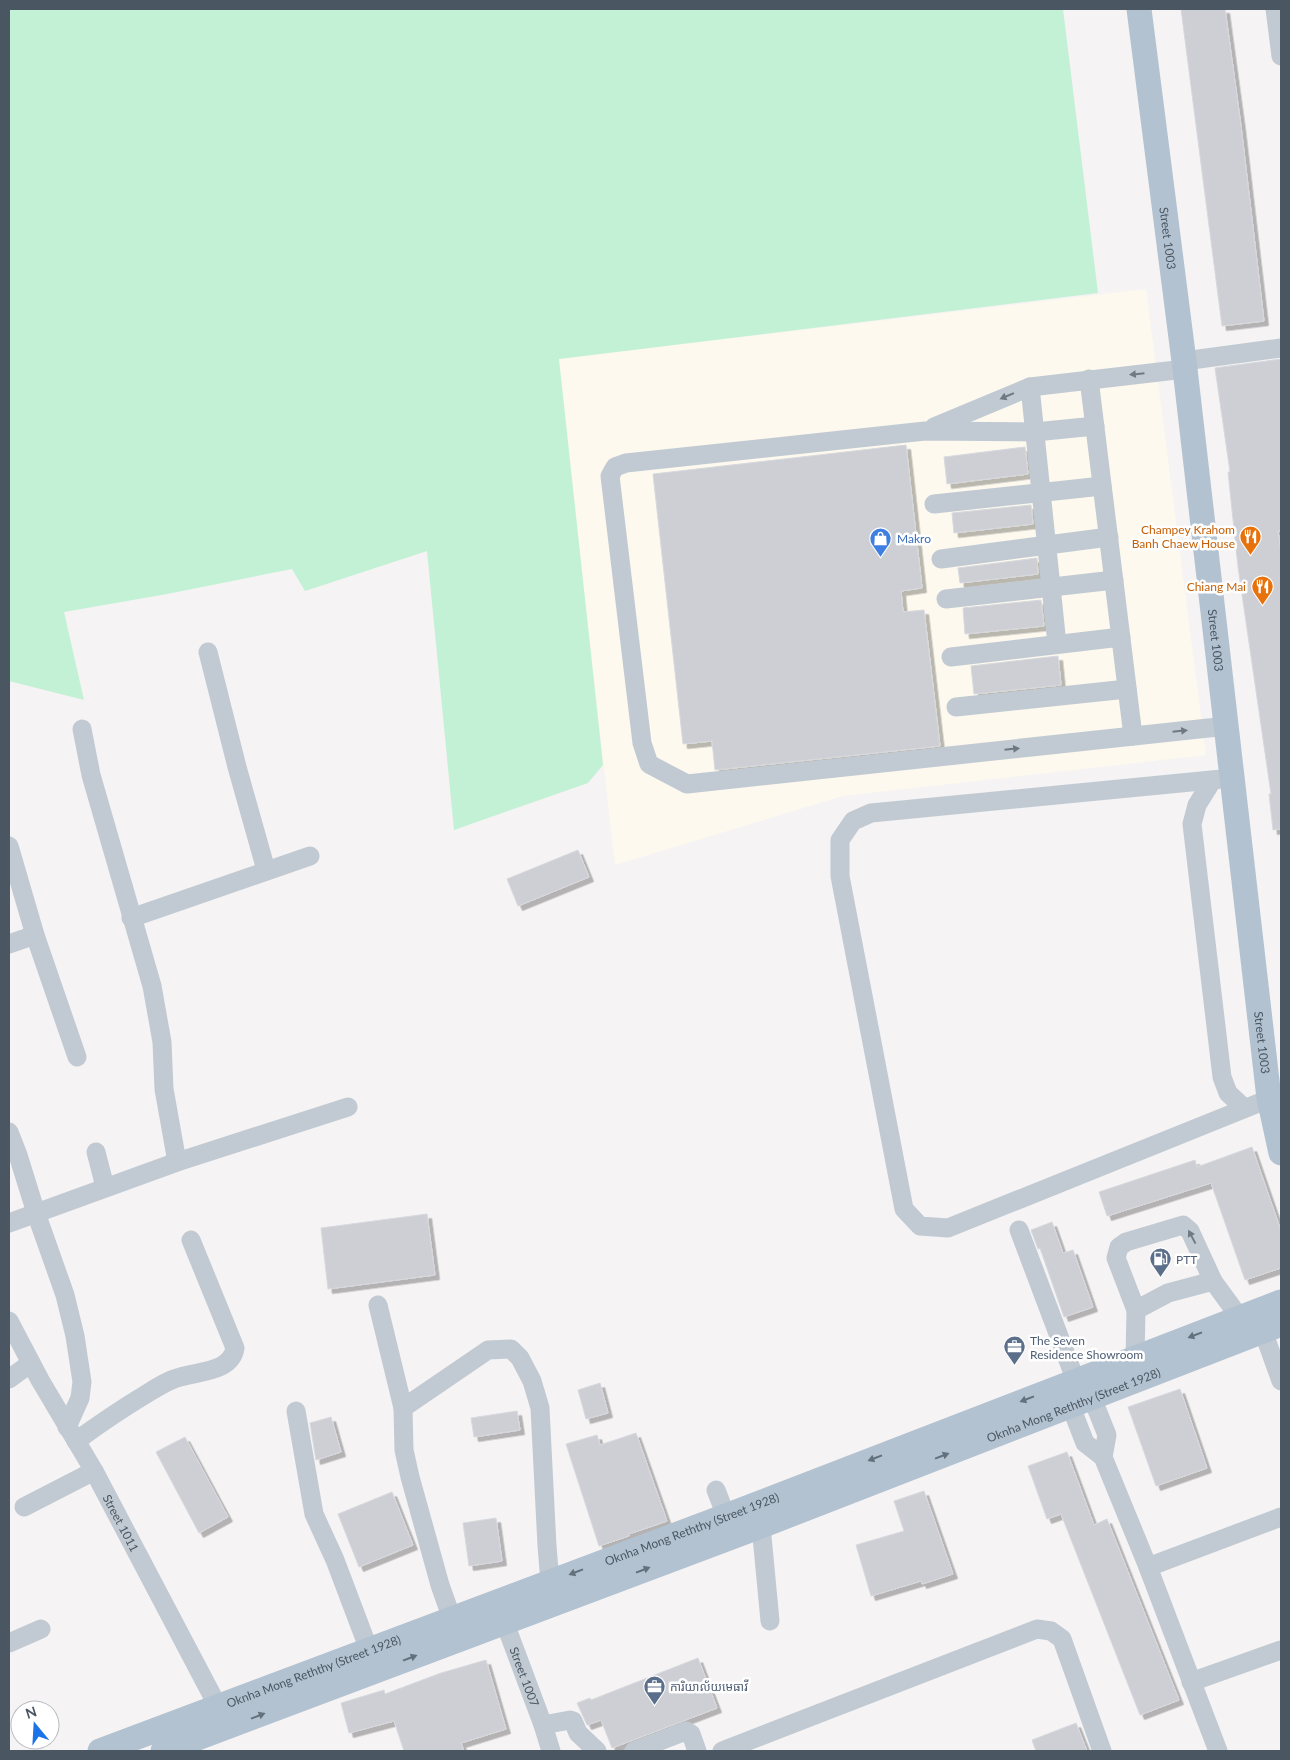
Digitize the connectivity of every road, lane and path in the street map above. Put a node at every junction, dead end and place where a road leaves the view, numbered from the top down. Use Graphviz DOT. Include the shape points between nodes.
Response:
graph roads {
  1 [pos="1139,9"];
  2 [pos="1275,9"];
  3 [pos="1281,56"];
  4 [pos="1281,348"];
  5 [pos="1184,365"];
  6 [pos="1089,379"];
  7 [pos="1030,387"];
  8 [pos="1095,426"];
  9 [pos="926,431"];
  10 [pos="1035,432"];
  11 [pos="1102,486"];
  12 [pos="1041,492"];
  13 [pos="934,504"];
  14 [pos="1109,537"];
  15 [pos="1047,545"];
  16 [pos="941,559"];
  17 [pos="1114,580"];
  18 [pos="1052,587"];
  19 [pos="946,600"];
  20 [pos="1121,637"];
  21 [pos="1057,644"];
  22 [pos="208,652"];
  23 [pos="951,657"];
  24 [pos="1128,689"];
  25 [pos="956,707"];
  26 [pos="1227,726"];
  27 [pos="82,729"];
  28 [pos="1133,736"];
  29 [pos="1222,779"];
  30 [pos="9,846"];
  31 [pos="310,856"];
  32 [pos="266,870"];
  33 [pos="131,918"];
  34 [pos="35,935"];
  35 [pos="9,944"];
  36 [pos="77,1057"];
  37 [pos="1275,1096"];
  38 [pos="348,1107"];
  39 [pos="1244,1108"];
  40 [pos="9,1132"];
  41 [pos="96,1152"];
  42 [pos="1281,1153"];
  43 [pos="177,1162"];
  44 [pos="105,1187"];
  45 [pos="36,1213"];
  46 [pos="9,1223"];
  47 [pos="1020,1230"];
  48 [pos="191,1240"];
  49 [pos="1213,1281"];
  50 [pos="1281,1302"];
  51 [pos="378,1305"];
  52 [pos="1136,1310"];
  53 [pos="1240,1318"];
  54 [pos="9,1321"];
  55 [pos="1272,1327"];
  56 [pos="31,1363"];
  57 [pos="1138,1368"];
  58 [pos="9,1379"];
  59 [pos="1281,1381"];
  60 [pos="1078,1391"];
  61 [pos="403,1408"];
  62 [pos="296,1412"];
  63 [pos="72,1434"];
  64 [pos="94,1471"];
  65 [pos="716,1490"];
  66 [pos="801,1498"];
  67 [pos="24,1508"];
  68 [pos="726,1516"];
  69 [pos="1281,1517"];
  70 [pos="761,1526"];
  71 [pos="1148,1567"];
  72 [pos="550,1582"];
  73 [pos="501,1612"];
  74 [pos="452,1619"];
  75 [pos="770,1621"];
  76 [pos="41,1629"];
  77 [pos="9,1643"];
  78 [pos="369,1650"];
  79 [pos="1281,1650"];
  80 [pos="1191,1682"];
  81 [pos="223,1717"];
  82 [pos="543,1725"];
  83 [pos="100,1751"];
  84 [pos="163,1751"];
  85 [pos="551,1751"];
  86 [pos="597,1751"];
  87 [pos="633,1751"];
  88 [pos="697,1751"];
  89 [pos="722,1751"];
  90 [pos="1102,1751"];
  91 [pos="1218,1751"];
  1 -- 5 [label="main road, Street 1003"];
  2 -- 3 [label="street"];
  4 -- 5 [label="street"];
  5 -- 6 [label="street, one-way"];
  5 -- 26 [label="main road, Street 1003"];
  6 -- 7 [label="street"];
  6 -- 8 [label="street"];
  7 -- 9 [label="street, one-way"];
  7 -- 10 [label="street"];
  8 -- 10 [label="street"];
  8 -- 11 [label="street"];
  9 -- 10 [label="street"];
  9 -- 28 [label="street, one-way" via="626,463 615,467 610,476 642,743 649,764 687,784"];
  10 -- 12 [label="street"];
  11 -- 12 [label="street"];
  11 -- 14 [label="street"];
  12 -- 13 [label="street"];
  12 -- 15 [label="street"];
  14 -- 15 [label="street"];
  14 -- 17 [label="street"];
  15 -- 16 [label="street"];
  15 -- 18 [label="street"];
  17 -- 18 [label="street"];
  17 -- 20 [label="street"];
  18 -- 19 [label="street"];
  18 -- 21 [label="street"];
  20 -- 21 [label="street"];
  20 -- 24 [label="street"];
  21 -- 23 [label="street"];
  22 -- 32 [label="street"];
  24 -- 25 [label="street"];
  24 -- 28 [label="street"];
  28 -- 26 [label="street, one-way"];
  26 -- 29 [label="main road, Street 1003"];
  27 -- 33 [label="street" via="91,775"];
  29 -- 37 [label="main road, Street 1003"];
  29 -- 39 [label="street" via="1197,805 1192,824 1222,1077 1228,1093"];
  29 -- 39 [label="street" via="871,813 853,821 840,840 840,876 904,1209 920,1226 948,1228"];
  30 -- 34 [label="street"];
  31 -- 32 [label="street"];
  32 -- 33 [label="street"];
  33 -- 43 [label="street" via="152,986 162,1042 164,1089"];
  34 -- 35 [label="street"];
  34 -- 36 [label="street"];
  37 -- 39 [label="street"];
  37 -- 42 [label="main road, Street 1003"];
  38 -- 43 [label="street"];
  40 -- 45 [label="street"];
  41 -- 44 [label="street"];
  43 -- 44 [label="street"];
  44 -- 45 [label="street"];
  45 -- 46 [label="street"];
  45 -- 63 [label="street" via="65,1295 75,1336 82,1382"];
  47 -- 60 [label="street"];
  48 -- 63 [label="street" via="235,1348 231,1360 220,1367 174,1378 114,1414"];
  49 -- 52 [label="street" via="1168,1293"];
  49 -- 52 [label="street, one-way" via="1190,1231 1183,1225 1126,1242 1118,1247 1116,1258"];
  49 -- 53 [label="street"];
  50 -- 53 [label="main road, Oknha Mong Reththy (Street 1928)"];
  51 -- 61 [label="street"];
  52 -- 57 [label="street"];
  53 -- 57 [label="main road, Oknha Mong Reththy (Street 1928), one-way"];
  54 -- 56 [label="street, Street 1011"];
  55 -- 57 [label="main road, Oknha Mong Reththy (Street 1928)"];
  55 -- 59 [label="street"];
  56 -- 58 [label="street"];
  56 -- 63 [label="street, Street 1011"];
  57 -- 60 [label="main road, Oknha Mong Reththy (Street 1928)"];
  60 -- 66 [label="main road, Oknha Mong Reththy (Street 1928)"];
  60 -- 71 [label="street" via="1085,1443 1103,1457"];
  61 -- 72 [label="street" via="488,1350 512,1349 520,1358 532,1381 540,1408"];
  61 -- 74 [label="street" via="404,1450 410,1477"];
  62 -- 78 [label="street" via="314,1514 336,1560"];
  63 -- 64 [label="street, Street 1011"];
  64 -- 67 [label="street"];
  64 -- 81 [label="street, Street 1011"];
  65 -- 68 [label="street"];
  66 -- 68 [label="main road, Oknha Mong Reththy (Street 1928)"];
  66 -- 70 [label="main road, Oknha Mong Reththy (Street 1928)"];
  68 -- 72 [label="main road, Oknha Mong Reththy (Street 1928), one-way"];
  69 -- 71 [label="street"];
  73 -- 70 [label="main road, Oknha Mong Reththy (Street 1928), one-way"];
  70 -- 75 [label="street"];
  71 -- 80 [label="street"];
  72 -- 73 [label="main road, Oknha Mong Reththy (Street 1928)"];
  73 -- 74 [label="main road, Oknha Mong Reththy (Street 1928)"];
  81 -- 73 [label="main road, Oknha Mong Reththy (Street 1928), one-way"];
  73 -- 82 [label="street, Street 1007"];
  74 -- 78 [label="main road, Oknha Mong Reththy (Street 1928)"];
  76 -- 77 [label="street"];
  78 -- 81 [label="main road, Oknha Mong Reththy (Street 1928)"];
  79 -- 80 [label="street"];
  80 -- 91 [label="street"];
  81 -- 83 [label="main road, Oknha Mong Reththy (Street 1928)"];
  81 -- 84 [label="main road, Oknha Mong Reththy (Street 1928)"];
  82 -- 85 [label="street, Street 1007"];
  82 -- 86 [label="street" via="573,1721 578,1733"];
  87 -- 88 [label="street" via="686,1731 691,1734"];
  89 -- 90 [label="street" via="1037,1629 1051,1631 1062,1639"];
}
